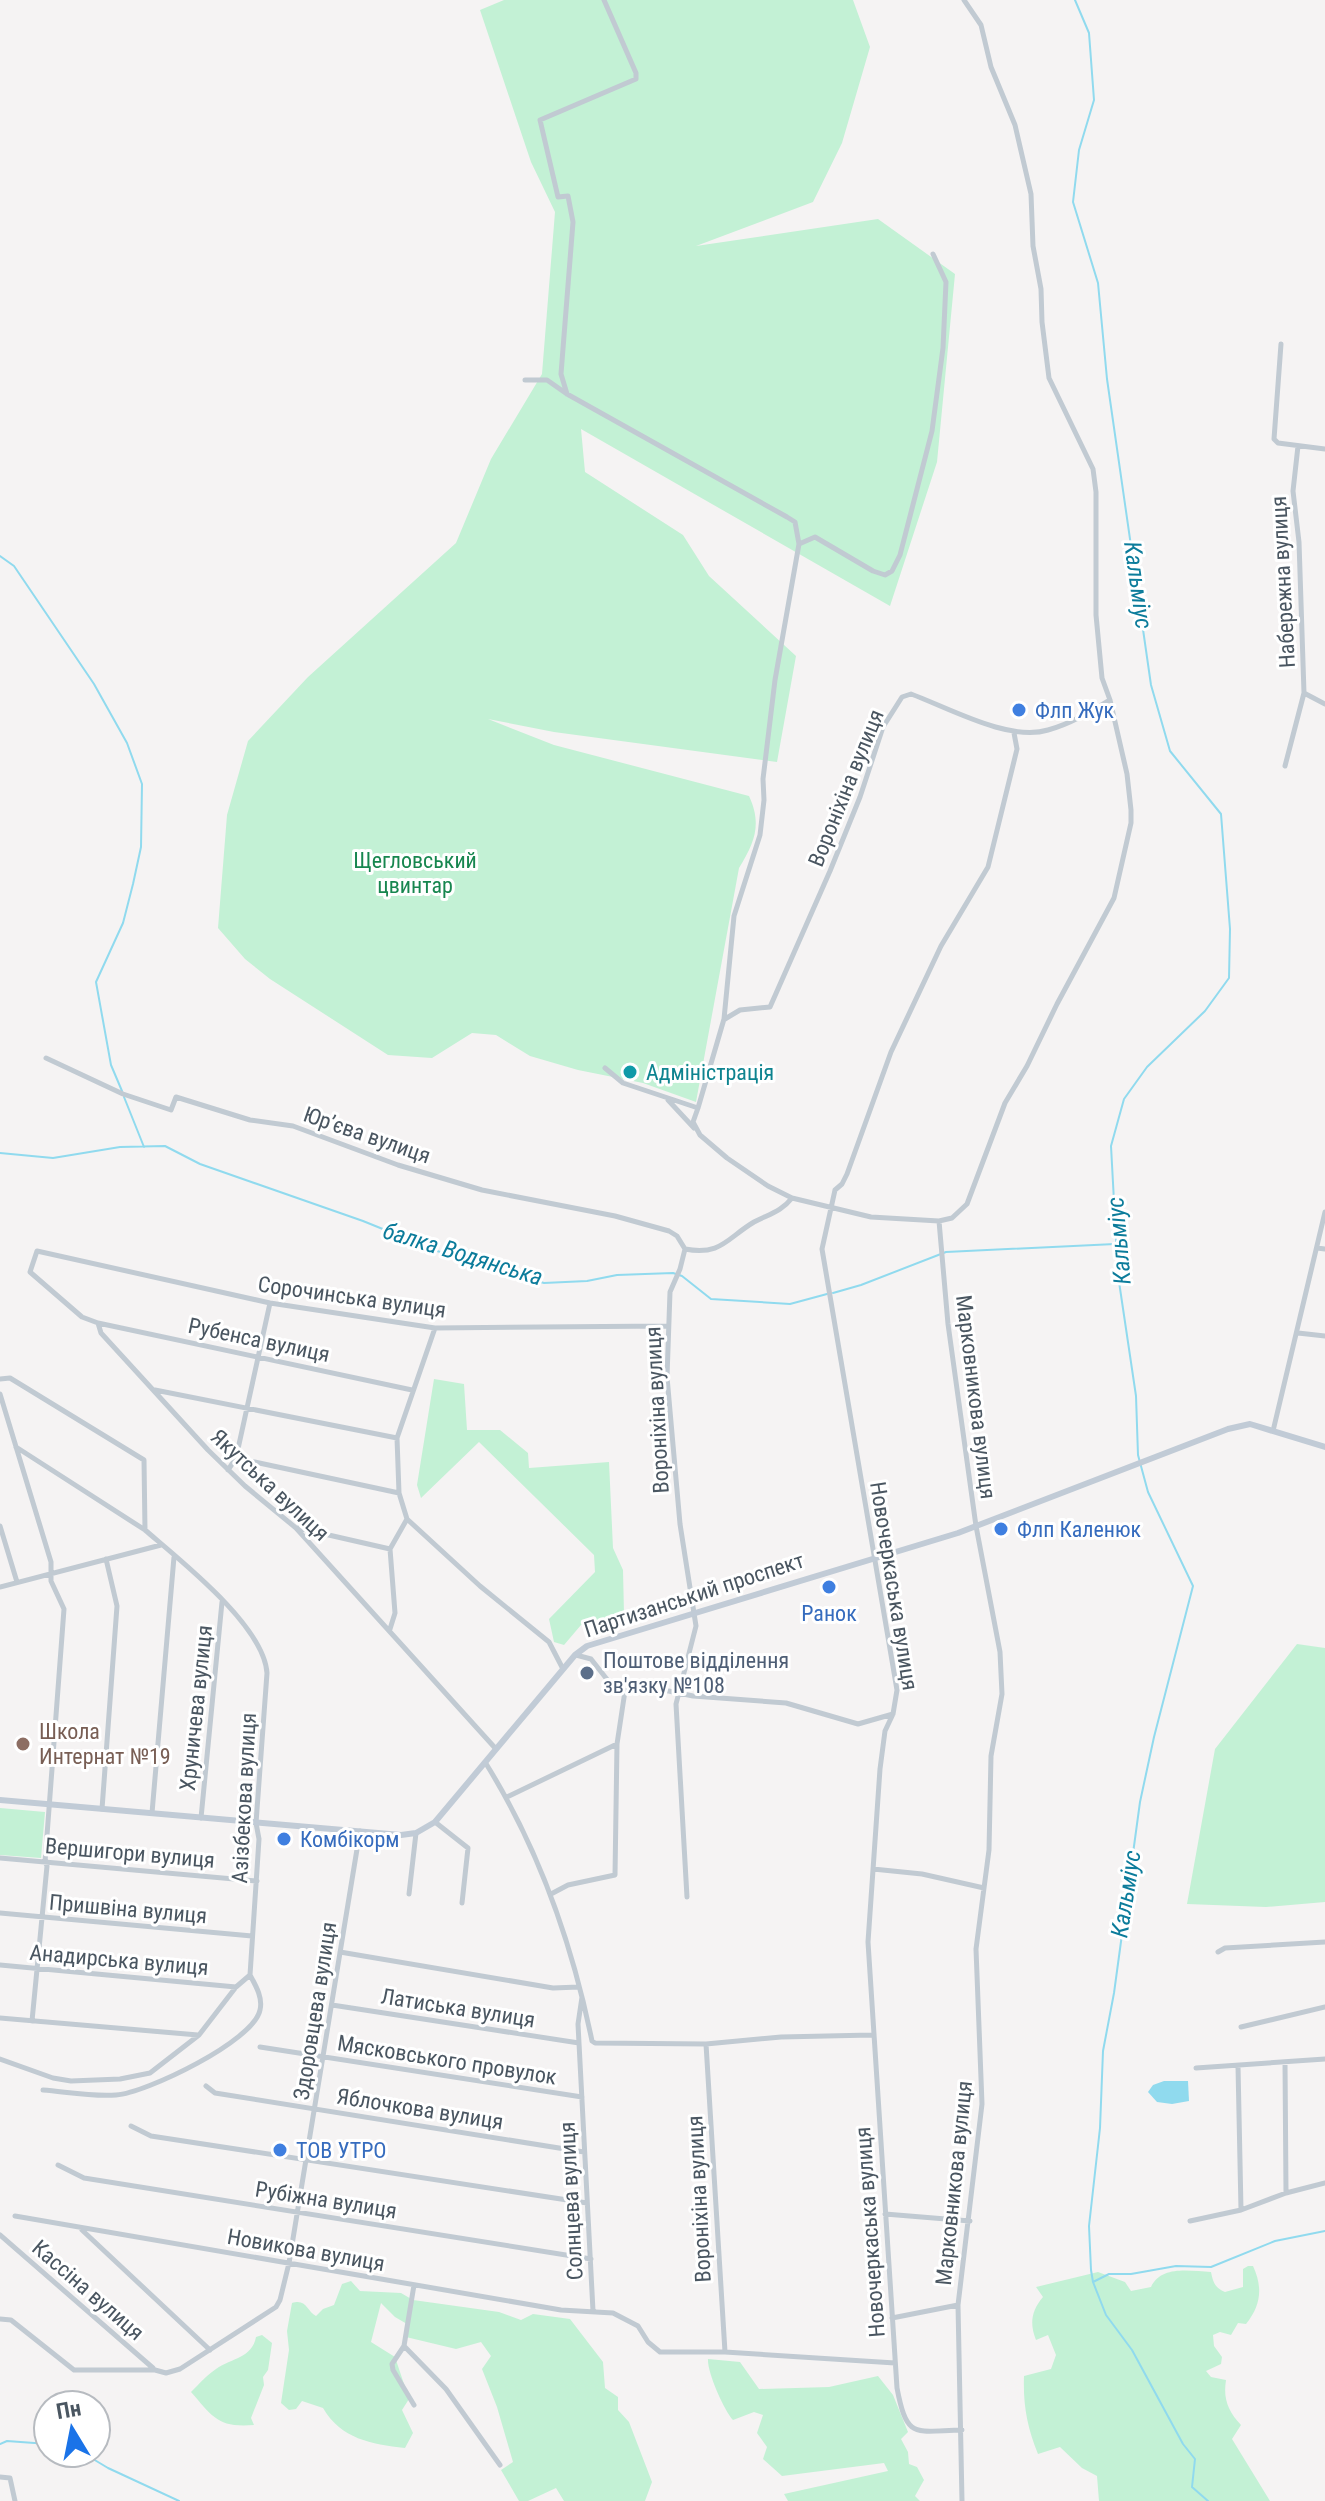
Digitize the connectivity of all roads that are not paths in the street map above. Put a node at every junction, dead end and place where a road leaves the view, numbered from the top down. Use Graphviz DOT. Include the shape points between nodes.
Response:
graph roads {
  1 [pos="604,0"];
  2 [pos="964,0"];
  3 [pos="933,254"];
  4 [pos="1281,344"];
  5 [pos="525,380"];
  6 [pos="567,394"];
  7 [pos="1298,446"];
  8 [pos="1325,449"];
  9 [pos="799,544"];
  10 [pos="1304,693"];
  11 [pos="1110,700"];
  12 [pos="1325,704"];
  13 [pos="1014,733"];
  14 [pos="1285,766"];
  15 [pos="724,1019"];
  16 [pos="46,1058"];
  17 [pos="605,1068"];
  18 [pos="666,1098"];
  19 [pos="698,1108"];
  20 [pos="700,1135"];
  21 [pos="792,1198"];
  22 [pos="832,1209"];
  23 [pos="1325,1212"];
  24 [pos="939,1221"];
  25 [pos="1317,1248"];
  26 [pos="685,1249"];
  27 [pos="1325,1249"];
  28 [pos="37,1251"];
  29 [pos="270,1303"];
  30 [pos="98,1323"];
  31 [pos="668,1326"];
  32 [pos="435,1328"];
  33 [pos="1298,1333"];
  34 [pos="1325,1336"];
  35 [pos="258,1356"];
  36 [pos="0,1379"];
  37 [pos="153,1390"];
  38 [pos="412,1390"];
  39 [pos="0,1394"];
  40 [pos="247,1408"];
  41 [pos="1273,1431"];
  42 [pos="397,1438"];
  43 [pos="16,1447"];
  44 [pos="1325,1447"];
  45 [pos="236,1458"];
  46 [pos="228,1470"];
  47 [pos="399,1493"];
  48 [pos="407,1519"];
  49 [pos="0,1526"];
  50 [pos="976,1526"];
  51 [pos="296,1528"];
  52 [pos="145,1530"];
  53 [pos="162,1545"];
  54 [pos="390,1549"];
  55 [pos="174,1557"];
  56 [pos="875,1558"];
  57 [pos="106,1559"];
  58 [pos="51,1573"];
  59 [pos="17,1582"];
  60 [pos="0,1587"];
  61 [pos="222,1602"];
  62 [pos="693,1613"];
  63 [pos="389,1629"];
  64 [pos="575,1655"];
  65 [pos="563,1669"];
  66 [pos="625,1691"];
  67 [pos="679,1693"];
  68 [pos="893,1714"];
  69 [pos="617,1744"];
  70 [pos="496,1749"];
  71 [pos="485,1762"];
  72 [pos="507,1797"];
  73 [pos="0,1800"];
  74 [pos="49,1804"];
  75 [pos="102,1809"];
  76 [pos="152,1813"];
  77 [pos="201,1818"];
  78 [pos="435,1822"];
  79 [pos="256,1823"];
  80 [pos="360,1831"];
  81 [pos="416,1833"];
  82 [pos="0,1858"];
  83 [pos="45,1862"];
  84 [pos="873,1869"];
  85 [pos="257,1881"];
  86 [pos="984,1888"];
  87 [pos="409,1894"];
  88 [pos="551,1894"];
  89 [pos="687,1897"];
  90 [pos="462,1903"];
  91 [pos="0,1913"];
  92 [pos="42,1917"];
  93 [pos="252,1936"];
  94 [pos="1325,1942"];
  95 [pos="340,1952"];
  96 [pos="1218,1952"];
  97 [pos="0,1965"];
  98 [pos="37,1968"];
  99 [pos="250,1975"];
  100 [pos="236,1987"];
  101 [pos="580,1990"];
  102 [pos="332,2005"];
  103 [pos="1325,2007"];
  104 [pos="0,2018"];
  105 [pos="32,2021"];
  106 [pos="1241,2027"];
  107 [pos="199,2035"];
  108 [pos="872,2035"];
  109 [pos="579,2043"];
  110 [pos="706,2044"];
  111 [pos="260,2047"];
  112 [pos="324,2057"];
  113 [pos="0,2059"];
  114 [pos="1325,2059"];
  115 [pos="1285,2062"];
  116 [pos="1238,2066"];
  117 [pos="1196,2068"];
  118 [pos="206,2086"];
  119 [pos="43,2090"];
  120 [pos="582,2097"];
  121 [pos="315,2107"];
  122 [pos="131,2126"];
  123 [pos="584,2152"];
  124 [pos="306,2159"];
  125 [pos="58,2165"];
  126 [pos="1325,2183"];
  127 [pos="1286,2193"];
  128 [pos="587,2203"];
  129 [pos="1241,2210"];
  130 [pos="297,2211"];
  131 [pos="885,2214"];
  132 [pos="15,2216"];
  133 [pos="970,2221"];
  134 [pos="1190,2221"];
  135 [pos="81,2229"];
  136 [pos="0,2235"];
  137 [pos="591,2259"];
  138 [pos="289,2263"];
  139 [pos="414,2285"];
  140 [pos="958,2305"];
  141 [pos="593,2311"];
  142 [pos="892,2318"];
  143 [pos="0,2319"];
  144 [pos="404,2346"];
  145 [pos="210,2350"];
  146 [pos="725,2352"];
  147 [pos="895,2363"];
  148 [pos="155,2370"];
  149 [pos="414,2405"];
  150 [pos="962,2430"];
  151 [pos="500,2465"];
  152 [pos="0,2477"];
  153 [pos="15,2501"];
  154 [pos="962,2501"];
  1 -- 6 [label="street" via="636,79 540,120 558,197 568,196 573,222 561,374"];
  2 -- 11 [label="street" via="981,25 991,67 1015,125 1031,194 1049,378 1093,469 1102,678"];
  3 -- 9 [label="street" via="946,282 943,348 932,431 900,555 885,575 815,537"];
  4 -- 7 [label="street" via="1273,434 1278,443"];
  5 -- 6 [label="street" via="547,380"];
  6 -- 9 [label="street" via="795,522"];
  7 -- 8 [label="street"];
  7 -- 10 [label="street, Набережна вулиця" via="1293,491"];
  9 -- 15 [label="street" via="775,680 760,835 734,916"];
  10 -- 12 [label="street, Набережна вулиця"];
  10 -- 14 [label="street"];
  11 -- 13 [label="street, Вороніхіна вулиця" via="1046,731"];
  11 -- 24 [label="street" via="1131,810 1114,898 1005,1103 967,1204 952,1218"];
  13 -- 15 [label="street, Вороніхіна вулиця" via="911,694 902,697 883,727 836,856 770,1007 740,1010"];
  13 -- 22 [label="street, Новочеркаська вулиця" via="1017,749 988,867 941,946 891,1052"];
  15 -- 19 [label="street"];
  16 -- 26 [label="street, Юр’єва вулиця" via="171,1110 176,1097 250,1120 283,1124 482,1190 669,1231"];
  17 -- 18 [label="street" via="623,1083"];
  18 -- 19 [label="street"];
  18 -- 20 [label="street"];
  19 -- 20 [label="street" via="693,1122"];
  20 -- 21 [label="street"];
  21 -- 22 [label="street"];
  21 -- 26 [label="street" via="724,1245 701,1252"];
  22 -- 24 [label="street"];
  22 -- 56 [label="street, Новочеркаська вулиця" via="822,1249"];
  23 -- 25 [label="street"];
  24 -- 50 [label="street, Марковникова вулиця"];
  25 -- 27 [label="street"];
  25 -- 33 [label="street"];
  26 -- 31 [label="street, Вороніхіна вулиця" via="670,1292"];
  28 -- 29 [label="street, Сорочинська вулиця"];
  28 -- 30 [label="street, Якутська вулиця" via="30,1272 82,1317"];
  29 -- 32 [label="street, Сорочинська вулиця"];
  29 -- 35 [label="street"];
  30 -- 35 [label="street, Рубенса вулиця"];
  30 -- 37 [label="street, Якутська вулиця" via="101,1333"];
  31 -- 32 [label="street, Сорочинська вулиця"];
  31 -- 62 [label="street, Вороніхіна вулиця" via="667,1377"];
  32 -- 38 [label="street"];
  33 -- 34 [label="street"];
  33 -- 41 [label="street"];
  35 -- 38 [label="street, Рубенса вулиця"];
  35 -- 40 [label="street"];
  36 -- 52 [label="street" via="10,1378 144,1460"];
  37 -- 40 [label="street"];
  37 -- 46 [label="street, Якутська вулиця"];
  38 -- 42 [label="street"];
  39 -- 43 [label="street"];
  40 -- 42 [label="street"];
  40 -- 45 [label="street"];
  41 -- 44 [label="street, Партизанський проспект"];
  41 -- 50 [label="street, Партизанський проспект" via="1250,1424 1228,1429"];
  42 -- 47 [label="street"];
  43 -- 52 [label="street, Азізбекова вулиця"];
  43 -- 58 [label="street"];
  45 -- 46 [label="street"];
  45 -- 47 [label="street"];
  46 -- 51 [label="street, Якутська вулиця"];
  47 -- 48 [label="street"];
  48 -- 54 [label="street"];
  48 -- 65 [label="street" via="549,1642"];
  49 -- 59 [label="street"];
  50 -- 56 [label="street, Партизанський проспект"];
  50 -- 86 [label="street, Марковникова вулиця" via="1000,1652 1002,1694 991,1756"];
  51 -- 54 [label="street"];
  51 -- 63 [label="street, Якутська вулиця"];
  52 -- 53 [label="street, Азізбекова вулиця"];
  53 -- 55 [label="street, Азізбекова вулиця"];
  53 -- 57 [label="street"];
  54 -- 63 [label="street" via="395,1613"];
  55 -- 61 [label="street, Азізбекова вулиця"];
  55 -- 76 [label="street"];
  56 -- 62 [label="street, Партизанський проспект"];
  56 -- 68 [label="street, Новочеркаська вулиця" via="897,1690"];
  57 -- 58 [label="street"];
  57 -- 75 [label="street" via="117,1606"];
  58 -- 59 [label="street"];
  58 -- 74 [label="street" via="64,1609"];
  59 -- 60 [label="street"];
  61 -- 77 [label="street, Хруничева вулиця"];
  61 -- 79 [label="street, Азізбекова вулиця" via="255,1638 266,1665"];
  62 -- 64 [label="street, Партизанський проспект"];
  62 -- 67 [label="street, Вороніхіна вулиця" via="696,1626"];
  63 -- 70 [label="street, Якутська вулиця"];
  64 -- 65 [label="street, Партизанський проспект"];
  64 -- 66 [label="street" via="591,1659 613,1687"];
  65 -- 70 [label="street, Партизанський проспект"];
  66 -- 67 [label="street" via="649,1687"];
  66 -- 69 [label="street"];
  67 -- 68 [label="street" via="786,1703 858,1724"];
  67 -- 89 [label="street, Вороніхіна вулиця"];
  68 -- 84 [label="street, Новочеркаська вулиця" via="885,1731"];
  69 -- 72 [label="street"];
  69 -- 88 [label="street" via="615,1875"];
  70 -- 71 [label="street, Партизанський проспект"];
  71 -- 72 [label="street, Солнцева вулиця"];
  71 -- 78 [label="street, Партизанський проспект"];
  72 -- 88 [label="street, Солнцева вулиця"];
  73 -- 74 [label="street"];
  74 -- 75 [label="street"];
  74 -- 83 [label="street"];
  75 -- 76 [label="street"];
  76 -- 77 [label="street"];
  77 -- 79 [label="street"];
  78 -- 81 [label="street, Партизанський проспект"];
  78 -- 90 [label="street" via="468,1848"];
  79 -- 80 [label="street"];
  79 -- 85 [label="street, Азізбекова вулиця"];
  80 -- 81 [label="street"];
  80 -- 95 [label="street, Здоровцева вулиця"];
  81 -- 87 [label="street"];
  82 -- 83 [label="street, Вершигори вулиця"];
  83 -- 85 [label="street, Вершигори вулиця"];
  83 -- 92 [label="street"];
  84 -- 86 [label="street"];
  84 -- 108 [label="street, Новочеркаська вулиця" via="868,1942"];
  85 -- 93 [label="street, Азізбекова вулиця"];
  86 -- 133 [label="street, Марковникова вулиця" via="976,1949 982,2104"];
  88 -- 101 [label="street, Солнцева вулиця"];
  91 -- 92 [label="street, Пришвіна вулиця"];
  92 -- 93 [label="street, Пришвіна вулиця"];
  92 -- 98 [label="street"];
  93 -- 99 [label="street, Азізбекова вулиця"];
  94 -- 96 [label="street"];
  95 -- 101 [label="street"];
  95 -- 102 [label="street, Здоровцева вулиця"];
  97 -- 98 [label="street, Анадирська вулиця"];
  98 -- 100 [label="street, Анадирська вулиця"];
  98 -- 105 [label="street"];
  99 -- 100 [label="street"];
  99 -- 119 [label="street, Азізбекова вулиця" via="261,2009 255,2022 215,2054 138,2091 115,2095"];
  100 -- 107 [label="street"];
  101 -- 109 [label="street, Солнцева вулиця"];
  101 -- 110 [label="street" via="595,2043"];
  102 -- 109 [label="street, Латиська вулиця"];
  102 -- 112 [label="street, Здоровцева вулиця"];
  103 -- 106 [label="street"];
  104 -- 105 [label="street"];
  105 -- 107 [label="street"];
  107 -- 113 [label="street" via="150,2073 120,2079 71,2081"];
  108 -- 110 [label="street"];
  108 -- 131 [label="street, Новочеркаська вулиця"];
  109 -- 120 [label="street, Солнцева вулиця"];
  110 -- 146 [label="street, Вороніхіна вулиця"];
  111 -- 112 [label="street, Мясковського провулок"];
  112 -- 120 [label="street, Мясковського провулок"];
  112 -- 121 [label="street, Здоровцева вулиця"];
  114 -- 115 [label="street"];
  115 -- 116 [label="street"];
  115 -- 127 [label="street"];
  116 -- 117 [label="street"];
  116 -- 129 [label="street"];
  118 -- 121 [label="street, Яблочкова вулиця" via="215,2093"];
  120 -- 123 [label="street, Солнцева вулиця"];
  121 -- 123 [label="street, Яблочкова вулиця"];
  121 -- 124 [label="street, Здоровцева вулиця"];
  122 -- 124 [label="street" via="151,2136"];
  123 -- 128 [label="street, Солнцева вулиця"];
  124 -- 128 [label="street"];
  124 -- 130 [label="street, Здоровцева вулиця"];
  125 -- 130 [label="street, Рубіжна вулиця" via="84,2178"];
  126 -- 127 [label="street"];
  127 -- 129 [label="street"];
  128 -- 137 [label="street, Солнцева вулиця"];
  129 -- 134 [label="street"];
  130 -- 137 [label="street, Рубіжна вулиця"];
  130 -- 138 [label="street, Здоровцева вулиця"];
  131 -- 133 [label="street"];
  131 -- 142 [label="street, Новочеркаська вулиця"];
  132 -- 135 [label="street, Новикова вулиця"];
  133 -- 140 [label="street, Марковникова вулиця"];
  135 -- 138 [label="street, Новикова вулиця"];
  135 -- 145 [label="street"];
  136 -- 148 [label="street, Кассіна вулиця"];
  137 -- 141 [label="street, Солнцева вулиця"];
  138 -- 139 [label="street, Новикова вулиця"];
  138 -- 145 [label="street, Здоровцева вулиця" via="276,2307"];
  139 -- 141 [label="street, Новикова вулиця"];
  139 -- 144 [label="street"];
  140 -- 142 [label="street"];
  140 -- 150 [label="street, Марковникова вулиця"];
  141 -- 146 [label="street, Новикова вулиця" via="613,2313 638,2326 660,2352"];
  142 -- 147 [label="street, Новочеркаська вулиця"];
  143 -- 148 [label="street, Здоровцева вулиця" via="11,2320 74,2370"];
  144 -- 149 [label="street" via="393,2370"];
  144 -- 151 [label="street" via="446,2389"];
  145 -- 148 [label="street, Здоровцева вулиця" via="180,2369"];
  146 -- 147 [label="street, Новикова вулиця"];
  147 -- 150 [label="street, Новочеркаська вулиця" via="907,2425 915,2431"];
  150 -- 154 [label="street, Марковникова вулиця"];
  152 -- 153 [label="street" via="10,2478"];
}
